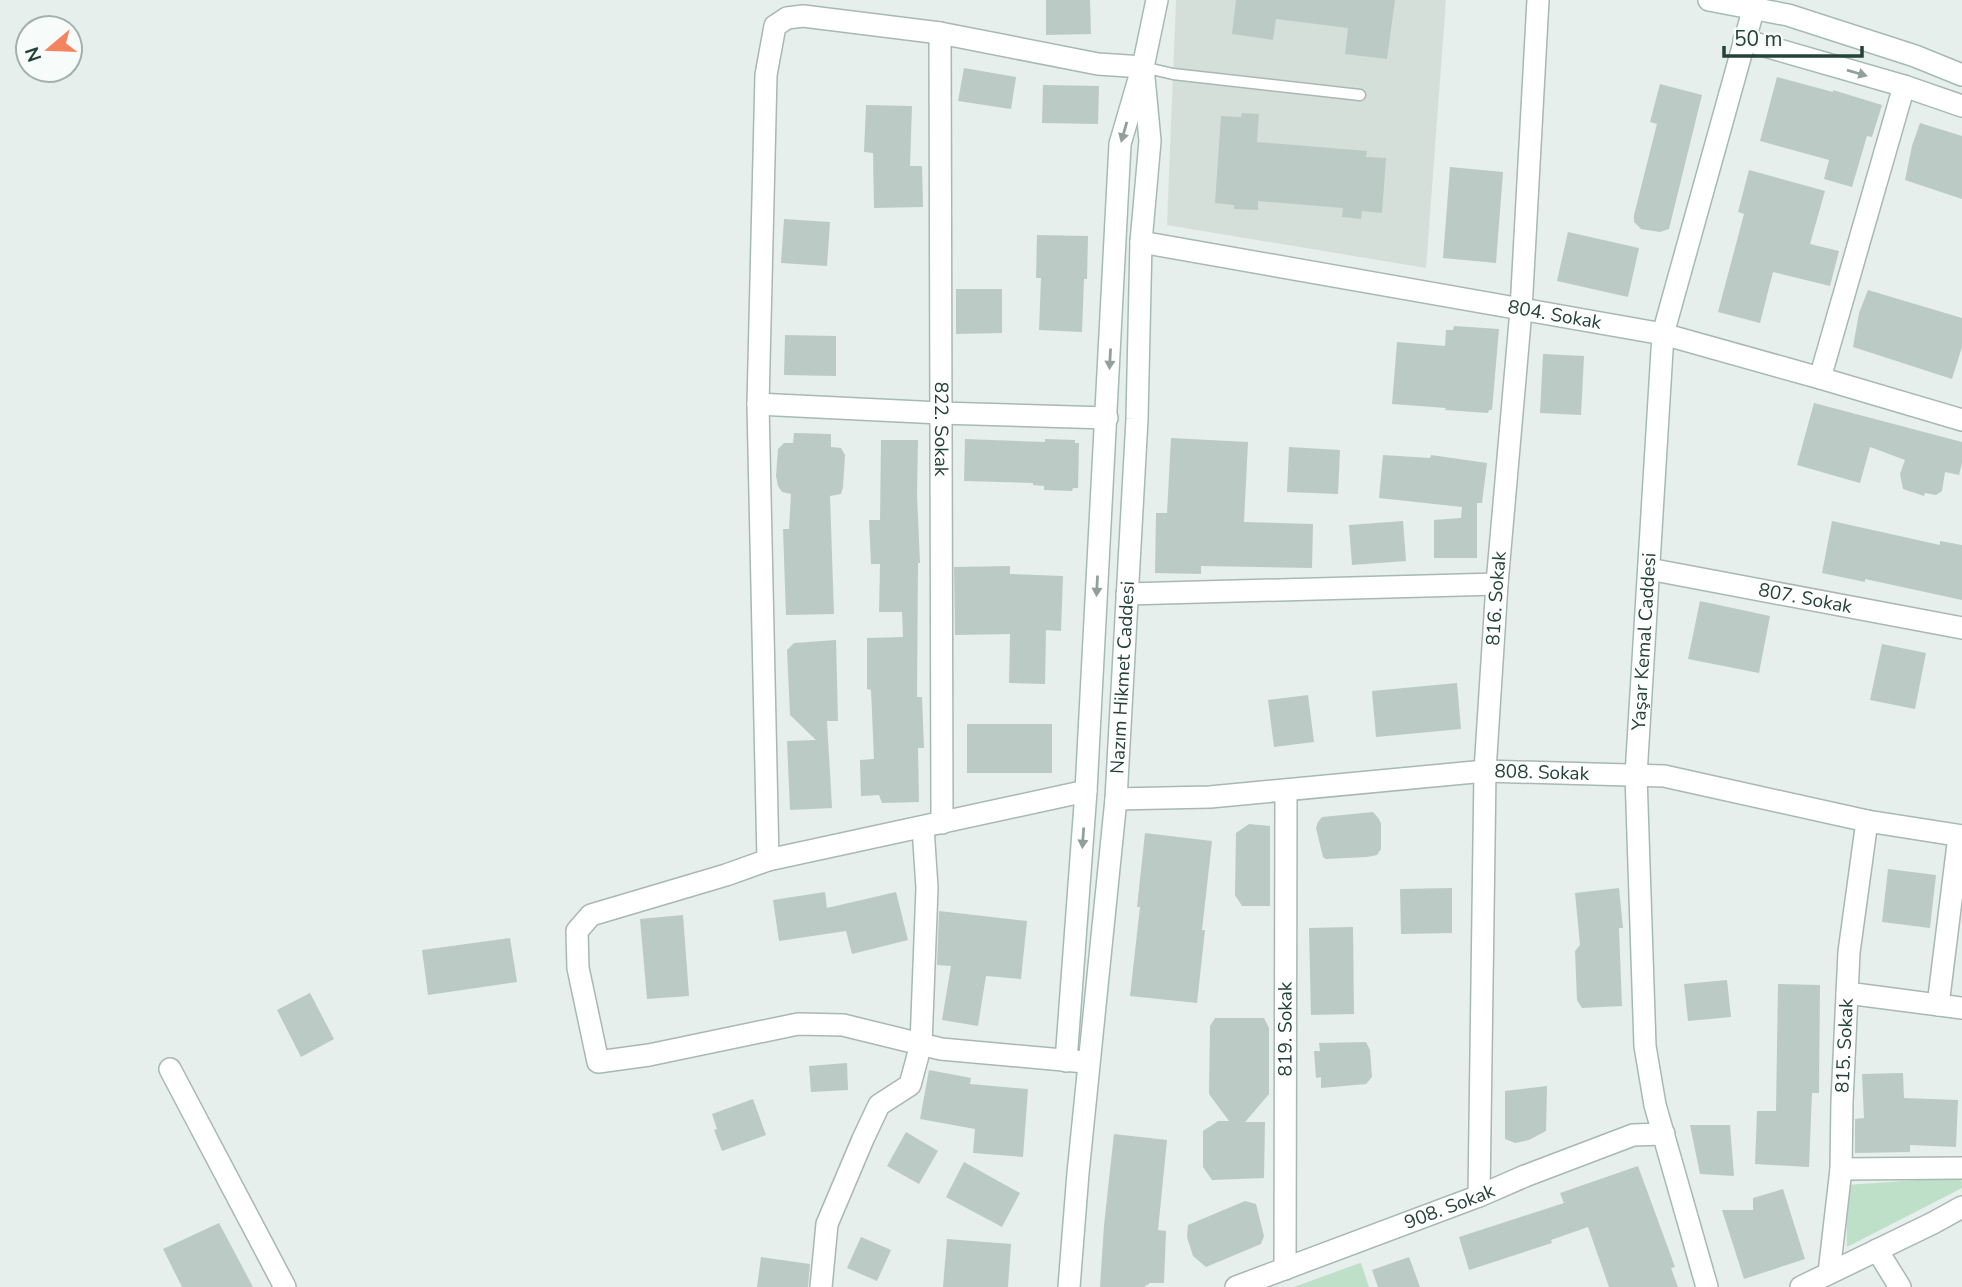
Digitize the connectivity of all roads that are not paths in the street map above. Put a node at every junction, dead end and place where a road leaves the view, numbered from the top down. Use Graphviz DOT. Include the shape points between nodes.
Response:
graph roads {
  1 [pos="1157,0"];
  2 [pos="1538,0"];
  3 [pos="1709,0"];
  4 [pos="1755,5"];
  5 [pos="940,33"];
  6 [pos="1744,40"];
  7 [pos="1143,67"];
  8 [pos="1962,75"];
  9 [pos="1904,86"];
  10 [pos="1360,95"];
  11 [pos="1962,106"];
  12 [pos="1141,242"];
  13 [pos="1521,310"];
  14 [pos="1663,334"];
  15 [pos="1820,377"];
  16 [pos="758,404"];
  17 [pos="940,413"];
  18 [pos="1107,418"];
  19 [pos="1962,421"];
  20 [pos="1648,569"];
  21 [pos="1497,584"];
  22 [pos="1127,594"];
  23 [pos="1962,628"];
  24 [pos="1485,771"];
  25 [pos="1636,775"];
  26 [pos="1286,791"];
  27 [pos="1086,792"];
  28 [pos="1115,799"];
  29 [pos="1867,821"];
  30 [pos="932,825"];
  31 [pos="1960,836"];
  32 [pos="768,860"];
  33 [pos="1847,993"];
  34 [pos="1938,1005"];
  35 [pos="1962,1008"];
  36 [pos="921,1044"];
  37 [pos="1066,1061"];
  38 [pos="1090,1062"];
  39 [pos="170,1069"];
  40 [pos="1664,1134"];
  41 [pos="1962,1168"];
  42 [pos="1842,1169"];
  43 [pos="1479,1196"];
  44 [pos="1962,1207"];
  45 [pos="1877,1250"];
  46 [pos="1285,1269"];
  47 [pos="1829,1273"];
  48 [pos="285,1287"];
  49 [pos="821,1287"];
  50 [pos="1069,1287"];
  51 [pos="1236,1287"];
  52 [pos="1707,1287"];
  53 [pos="1801,1287"];
  54 [pos="1900,1287"];
  1 -- 7 [label="street, Nazım Hikmet Caddesi"];
  2 -- 13 [label="street, 816. Sokak"];
  3 -- 4 [label="street"];
  4 -- 6 [label="street, Yaşar Kemal Caddesi"];
  4 -- 8 [label="street"];
  5 -- 7 [label="street" via="1098,64"];
  5 -- 16 [label="street" via="803,16 775,26 766,75"];
  5 -- 17 [label="street, 822. Sokak"];
  6 -- 9 [label="street, one-way"];
  6 -- 14 [label="street, Yaşar Kemal Caddesi"];
  7 -- 10 [label="lane"];
  7 -- 12 [label="street, Nazım Hikmet Caddesi" via="1150,141"];
  7 -- 18 [label="street, Nazım Hikmet Caddesi, one-way" via="1120,144"];
  9 -- 11 [label="street"];
  9 -- 15 [label="street"];
  12 -- 13 [label="street, 804. Sokak"];
  12 -- 22 [label="street, Nazım Hikmet Caddesi"];
  13 -- 14 [label="street, 804. Sokak"];
  13 -- 21 [label="street, 816. Sokak"];
  14 -- 15 [label="street, 804. Sokak"];
  14 -- 20 [label="street, Yaşar Kemal Caddesi"];
  15 -- 19 [label="street, 804. Sokak"];
  16 -- 17 [label="street"];
  16 -- 32 [label="street"];
  17 -- 18 [label="street"];
  17 -- 30 [label="street, 822. Sokak"];
  18 -- 27 [label="street, Nazım Hikmet Caddesi, one-way"];
  20 -- 23 [label="street, 807. Sokak"];
  20 -- 25 [label="street, Yaşar Kemal Caddesi"];
  21 -- 22 [label="street"];
  21 -- 24 [label="street, 816. Sokak"];
  22 -- 28 [label="street, Nazım Hikmet Caddesi"];
  24 -- 25 [label="street, 808. Sokak"];
  24 -- 26 [label="street, 808. Sokak"];
  24 -- 43 [label="street, 816. Sokak"];
  25 -- 29 [label="street, 808. Sokak" via="1664,776"];
  25 -- 40 [label="street, Yaşar Kemal Caddesi" via="1645,1046"];
  26 -- 28 [label="street, 808. Sokak"];
  26 -- 46 [label="street, 819. Sokak"];
  27 -- 30 [label="street"];
  27 -- 37 [label="street, Nazım Hikmet Caddesi, one-way"];
  28 -- 38 [label="street, Nazım Hikmet Caddesi"];
  29 -- 31 [label="street, 808. Sokak"];
  29 -- 33 [label="street, 815. Sokak"];
  30 -- 32 [label="street"];
  30 -- 36 [label="street, 822. Sokak"];
  31 -- 34 [label="street"];
  32 -- 36 [label="street" via="591,915 577,931 578,968 597,1062 798,1024 843,1026"];
  33 -- 34 [label="street"];
  33 -- 42 [label="street, 815. Sokak"];
  34 -- 35 [label="street"];
  36 -- 37 [label="street"];
  36 -- 49 [label="street, 822. Sokak" via="910,1085 878,1105 827,1224"];
  37 -- 38 [label="street"];
  38 -- 50 [label="street, Nazım Hikmet Caddesi"];
  39 -- 48 [label="street"];
  40 -- 43 [label="street, 908. Sokak" via="1633,1135"];
  40 -- 52 [label="street, Yaşar Kemal Caddesi"];
  41 -- 42 [label="street"];
  42 -- 47 [label="street, 815. Sokak"];
  43 -- 46 [label="street, 908. Sokak"];
  44 -- 45 [label="street"];
  45 -- 47 [label="street"];
  45 -- 54 [label="street"];
  46 -- 51 [label="street, 908. Sokak"];
  47 -- 53 [label="street"];
}
